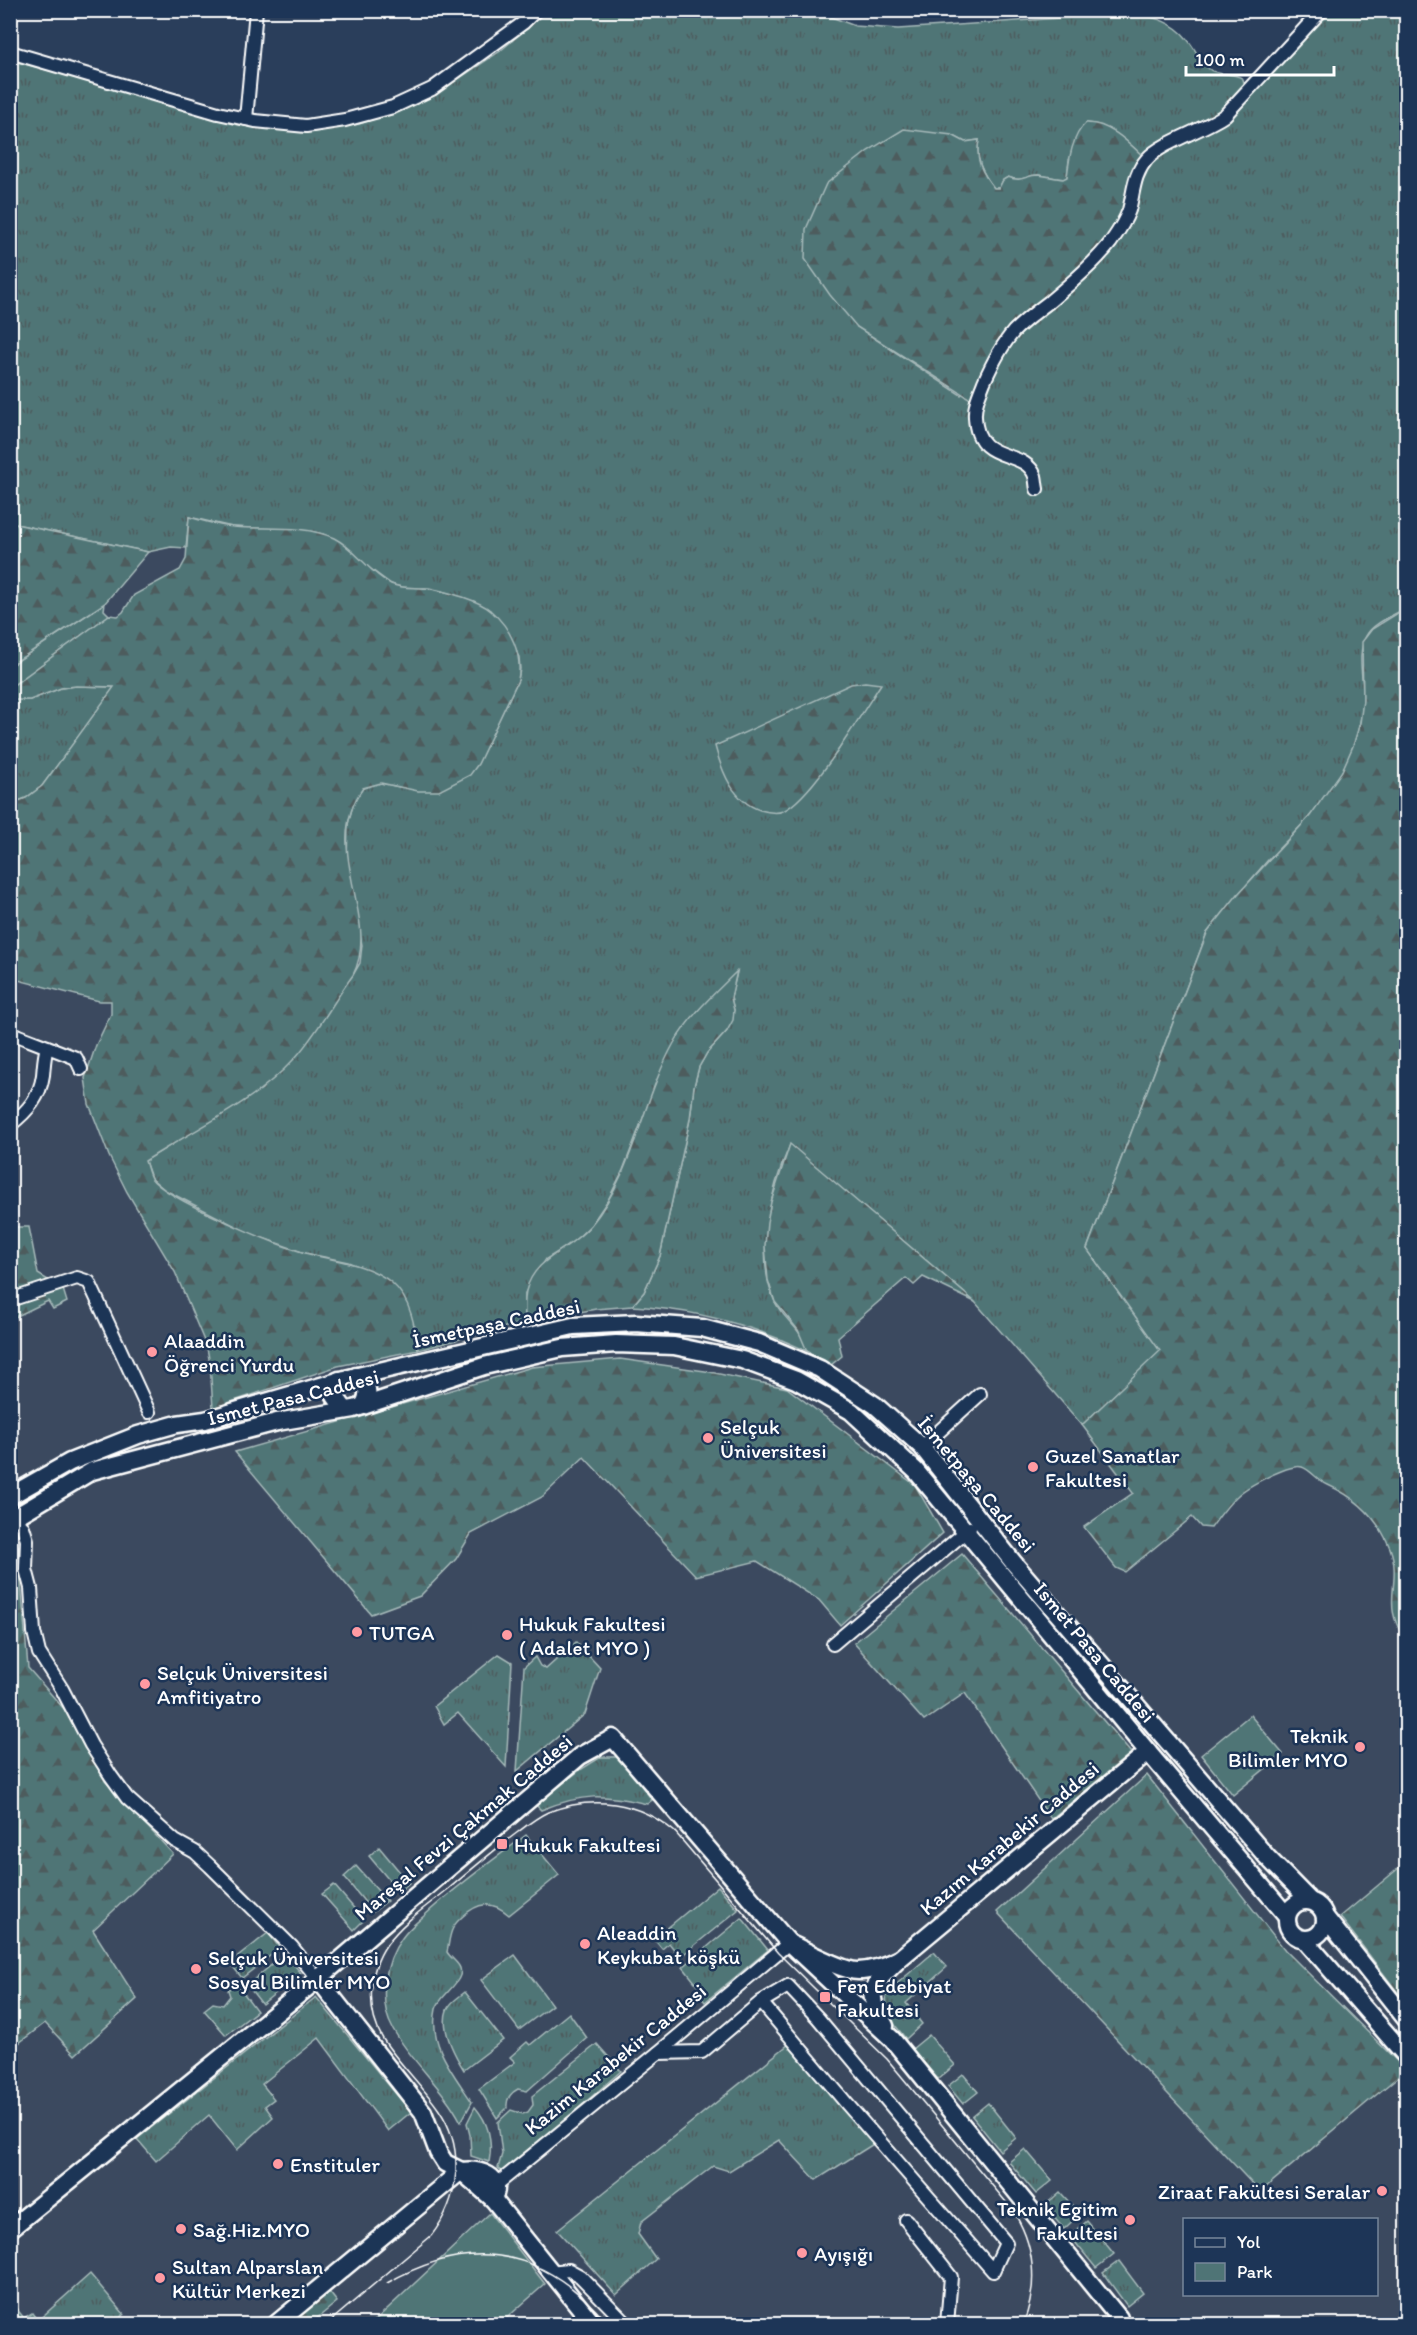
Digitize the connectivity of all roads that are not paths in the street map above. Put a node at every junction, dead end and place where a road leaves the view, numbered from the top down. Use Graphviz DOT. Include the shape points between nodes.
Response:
graph roads {
  1 [pos="256,10"];
  2 [pos="536,10"];
  3 [pos="1322,10"];
  4 [pos="10,52"];
  5 [pos="246,119"];
  6 [pos="1037,489"];
  7 [pos="10,1036"];
  8 [pos="47,1047"];
  9 [pos="81,1069"];
  10 [pos="10,1125"];
  11 [pos="10,1300"];
  12 [pos="356,1376"];
  13 [pos="339,1380"];
  14 [pos="980,1394"];
  15 [pos="363,1406"];
  16 [pos="345,1410"];
  17 [pos="149,1412"];
  18 [pos="205,1420"];
  19 [pos="203,1442"];
  20 [pos="922,1447"];
  21 [pos="10,1496"];
  22 [pos="978,1517"];
  23 [pos="17,1524"];
  24 [pos="967,1532"];
  25 [pos="833,1644"];
  26 [pos="1148,1752"];
  27 [pos="1310,1901"];
  28 [pos="1287,1916"];
  29 [pos="1326,1918"];
  30 [pos="1305,1940"];
  31 [pos="789,1942"];
  32 [pos="899,1959"];
  33 [pos="857,1971"];
  34 [pos="318,1979"];
  35 [pos="872,1992"];
  36 [pos="846,1998"];
  37 [pos="761,2002"];
  38 [pos="1407,2019"];
  39 [pos="892,2039"];
  40 [pos="658,2053"];
  41 [pos="1407,2056"];
  42 [pos="461,2171"];
  43 [pos="494,2192"];
  44 [pos="906,2220"];
  45 [pos="10,2229"];
  46 [pos="549,2272"];
  47 [pos="1119,2318"];
  48 [pos="276,2325"];
  49 [pos="593,2325"];
  50 [pos="627,2325"];
  51 [pos="947,2325"];
  1 -- 5 [label="street"];
  2 -- 5 [label="street" via="432,89 393,107 306,126"];
  3 -- 6 [label="street" via="1225,115 1148,158 1138,171 1129,210 1110,242 1067,286 1014,331 993,362 977,399 975,416 981,440 990,450 1028,466"];
  4 -- 5 [label="street"];
  7 -- 8 [label="street" via="14,1034"];
  8 -- 9 [label="street" via="76,1058"];
  8 -- 10 [label="street" via="36,1097"];
  11 -- 17 [label="street" via="77,1278 89,1282"];
  12 -- 13 [label="main road, İsmetpaşa Caddesi"];
  12 -- 15 [label="main road" via="367,1389"];
  12 -- 20 [label="main road, İsmetpaşa Caddesi" via="573,1326 636,1323 702,1328 759,1343 820,1369 875,1405"];
  13 -- 16 [label="main road" via="335,1396"];
  13 -- 18 [label="main road, İsmetpaşa Caddesi"];
  14 -- 20 [label="street"];
  15 -- 16 [label="main road, Ismet Pasa Caddesi"];
  15 -- 24 [label="main road, Ismet Pasa Caddesi" via="484,1366 562,1348 616,1344 674,1346 742,1360 796,1380 851,1411 916,1471"];
  16 -- 19 [label="main road, Ismet Pasa Caddesi" via="277,1422"];
  18 -- 19 [label="street"];
  18 -- 21 [label="main road, İsmetpaşa Caddesi" via="138,1435 70,1462"];
  19 -- 23 [label="main road, Ismet Pasa Caddesi" via="92,1471"];
  20 -- 22 [label="main road, İsmetpaşa Caddesi"];
  22 -- 24 [label="street"];
  22 -- 27 [label="main road, İsmetpaşa Caddesi" via="1267,1857"];
  23 -- 34 [label="street" via="27,1540 26,1569 39,1653 106,1768 127,1798 210,1866 292,1947"];
  24 -- 25 [label="street"];
  24 -- 26 [label="main road, Ismet Pasa Caddesi"];
  26 -- 28 [label="main road, Ismet Pasa Caddesi"];
  26 -- 32 [label="main road, Kazım Karabekir Caddesi"];
  27 -- 28 [label="main road" via="1298,1902"];
  27 -- 29 [label="main road" via="1322,1909"];
  28 -- 30 [label="main road" via="1293,1935"];
  29 -- 30 [label="main road" via="1323,1931"];
  29 -- 38 [label="main road"];
  30 -- 41 [label="main road"];
  31 -- 33 [label="main road"];
  31 -- 34 [label="main road, Mareşal Fevzi Çakmak Caddesi" via="613,1738 580,1756"];
  31 -- 36 [label="main road"];
  31 -- 40 [label="street, Kazim Karabekir Caddesi"];
  32 -- 33 [label="main road"];
  32 -- 35 [label="main road"];
  33 -- 35 [label="main road" via="870,1978"];
  33 -- 36 [label="main road" via="848,1974 842,1983"];
  34 -- 42 [label="main road" via="423,2112 445,2163"];
  34 -- 45 [label="main road, Mareşal Fevzi Çakmak Caddesi"];
  35 -- 36 [label="main road" via="861,2002"];
  35 -- 39 [label="main road" via="874,2005"];
  36 -- 39 [label="main road"];
  37 -- 37 [label="street" via="847,2104 993,2271 1006,2243 818,2018 788,1986"];
  37 -- 40 [label="street" via="702,2052"];
  39 -- 47 [label="main road"];
  40 -- 43 [label="street, Kazim Karabekir Caddesi"];
  42 -- 43 [label="main road"];
  42 -- 48 [label="main road"];
  43 -- 46 [label="main road"];
  44 -- 51 [label="street" via="951,2277"];
  46 -- 49 [label="main road"];
  46 -- 50 [label="street" via="569,2270 580,2276"];
}
